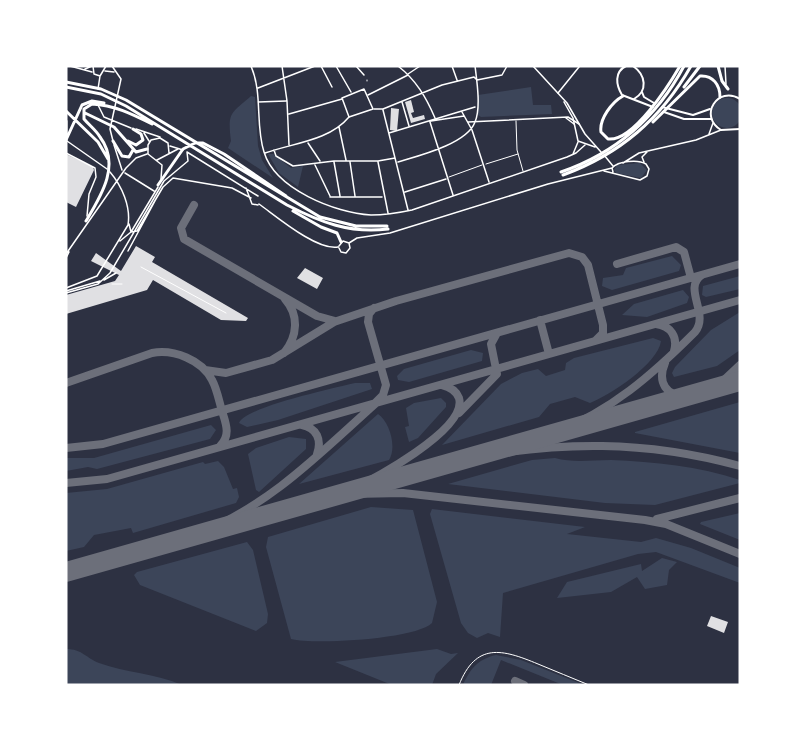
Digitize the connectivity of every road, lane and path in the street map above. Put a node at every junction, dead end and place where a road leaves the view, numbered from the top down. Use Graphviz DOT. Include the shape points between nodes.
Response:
graph roads {
  1 [pos="70,66"];
  2 [pos="93,66"];
  3 [pos="106,66"];
  4 [pos="112,66"];
  5 [pos="251,66"];
  6 [pos="282,66"];
  7 [pos="315,66"];
  8 [pos="321,66"];
  9 [pos="336,66"];
  10 [pos="356,66"];
  11 [pos="398,66"];
  12 [pos="420,66"];
  13 [pos="452,66"];
  14 [pos="475,66"];
  15 [pos="507,66"];
  16 [pos="533,66"];
  17 [pos="626,66"];
  18 [pos="633,66"];
  19 [pos="682,66"];
  20 [pos="691,66"];
  21 [pos="700,66"];
  22 [pos="718,66"];
  23 [pos="725,66"];
  24 [pos="579,67"];
  25 [pos="621,67"];
  26 [pos="83,69"];
  27 [pos="104,71"];
  28 [pos="115,72"];
  29 [pos="94,73"];
  30 [pos="408,74"];
  31 [pos="100,76"];
  32 [pos="365,76"];
  33 [pos="476,78"];
  34 [pos="285,79"];
  35 [pos="457,81"];
  36 [pos="66,82"];
  37 [pos="98,83"];
  38 [pos="66,87"];
  39 [pos="258,88"];
  40 [pos="332,88"];
  41 [pos="728,89"];
  42 [pos="642,92"];
  43 [pos="352,93"];
  44 [pos="422,93"];
  45 [pos="558,93"];
  46 [pos="368,95"];
  47 [pos="732,95"];
  48 [pos="623,96"];
  49 [pos="678,96"];
  50 [pos="720,97"];
  51 [pos="562,98"];
  52 [pos="342,99"];
  53 [pos="634,99"];
  54 [pos="740,99"];
  55 [pos="287,101"];
  56 [pos="258,102"];
  57 [pos="402,102"];
  58 [pos="652,105"];
  59 [pos="112,107"];
  60 [pos="476,107"];
  61 [pos="373,109"];
  62 [pos="383,109"];
  63 [pos="710,109"];
  64 [pos="66,111"];
  65 [pos="462,112"];
  66 [pos="570,112"];
  67 [pos="669,112"];
  68 [pos="85,113"];
  69 [pos="288,114"];
  70 [pos="464,116"];
  71 [pos="349,117"];
  72 [pos="567,117"];
  73 [pos="573,118"];
  74 [pos="516,119"];
  75 [pos="711,119"];
  76 [pos="435,120"];
  77 [pos="66,121"];
  78 [pos="430,121"];
  79 [pos="468,122"];
  80 [pos="475,123"];
  81 [pos="713,123"];
  82 [pos="579,124"];
  83 [pos="646,126"];
  84 [pos="159,127"];
  85 [pos="339,127"];
  86 [pos="409,127"];
  87 [pos="576,128"];
  88 [pos="739,128"];
  89 [pos="133,129"];
  90 [pos="472,129"];
  91 [pos="721,130"];
  92 [pos="141,131"];
  93 [pos="66,133"];
  94 [pos="389,133"];
  95 [pos="585,134"];
  96 [pos="709,134"];
  97 [pos="578,137"];
  98 [pos="160,138"];
  99 [pos="589,138"];
  100 [pos="125,139"];
  101 [pos="66,140"];
  102 [pos="113,141"];
  103 [pos="579,141"];
  104 [pos="149,142"];
  105 [pos="308,142"];
  106 [pos="586,144"];
  107 [pos="169,145"];
  108 [pos="289,145"];
  109 [pos="178,148"];
  110 [pos="147,149"];
  111 [pos="438,149"];
  112 [pos="599,149"];
  113 [pos="133,150"];
  114 [pos="274,150"];
  115 [pos="187,152"];
  116 [pos="648,152"];
  117 [pos="66,153"];
  118 [pos="169,153"];
  119 [pos="264,153"];
  120 [pos="148,154"];
  121 [pos="518,154"];
  122 [pos="573,155"];
  123 [pos="395,158"];
  124 [pos="157,160"];
  125 [pos="609,160"];
  126 [pos="334,161"];
  127 [pos="346,161"];
  128 [pos="349,161"];
  129 [pos="378,161"];
  130 [pos="109,162"];
  131 [pos="320,162"];
  132 [pos="398,162"];
  133 [pos="644,162"];
  134 [pos="315,163"];
  135 [pos="623,163"];
  136 [pos="616,164"];
  137 [pos="484,165"];
  138 [pos="612,167"];
  139 [pos="122,170"];
  140 [pos="603,170"];
  141 [pos="524,172"];
  142 [pos="613,172"];
  143 [pos="125,173"];
  144 [pos="447,178"];
  145 [pos="490,183"];
  146 [pos="158,185"];
  147 [pos="245,187"];
  148 [pos="405,192"];
  149 [pos="258,196"];
  150 [pos="355,196"];
  151 [pos="453,196"];
  152 [pos="330,197"];
  153 [pos="341,197"];
  154 [pos="383,197"];
  155 [pos="251,198"];
  156 [pos="289,200"];
  157 [pos="259,204"];
  158 [pos="328,204"];
  159 [pos="287,206"];
  160 [pos="408,211"];
  161 [pos="389,214"];
  162 [pos="129,217"];
  163 [pos="86,221"];
  164 [pos="84,226"];
  165 [pos="135,231"];
  166 [pos="131,232"];
  167 [pos="118,242"];
  168 [pos="342,242"];
  169 [pos="129,243"];
  170 [pos="349,243"];
  171 [pos="338,247"];
  172 [pos="128,251"];
  173 [pos="69,252"];
  174 [pos="66,255"];
  175 [pos="66,258"];
  176 [pos="141,267"];
  177 [pos="116,273"];
  178 [pos="102,280"];
  179 [pos="112,284"];
  180 [pos="122,284"];
  181 [pos="66,291"];
  182 [pos="226,313"];
  183 [pos="459,685"];
  184 [pos="589,685"];
  1 -- 26 [label="street"];
  2 -- 26 [label="street"];
  2 -- 29 [label="street"];
  3 -- 27 [label="street"];
  4 -- 28 [label="street"];
  5 -- 39 [label="street"];
  6 -- 34 [label="street"];
  7 -- 34 [label="street"];
  8 -- 40 [label="street"];
  9 -- 43 [label="street"];
  10 -- 32 [label="street"];
  11 -- 30 [label="street"];
  12 -- 30 [label="street"];
  13 -- 35 [label="street"];
  14 -- 33 [label="street"];
  15 -- 33 [label="street" via="502,75"];
  16 -- 45 [label="street"];
  17 -- 25 [label="main road"];
  18 -- 42 [label="main road" via="642,77"];
  19 -- 48 [label="highway" via="649,111 618,138 608,139 601,132 601,122"];
  19 -- 83 [label="highway" via="671,90 637,129 606,152 562,174 610,154"];
  20 -- 83 [label="highway" via="670,100"];
  21 -- 49 [label="highway"];
  22 -- 41 [label="highway"];
  23 -- 41 [label="street"];
  24 -- 45 [label="street"];
  25 -- 48 [label="main road" via="617,81"];
  26 -- 29 [label="street"];
  27 -- 28 [label="street"];
  27 -- 31 [label="street"];
  28 -- 102 [label="street" via="121,79 110,129"];
  29 -- 31 [label="street"];
  29 -- 37 [label="street"];
  30 -- 44 [label="street"];
  30 -- 46 [label="street"];
  31 -- 37 [label="street"];
  33 -- 35 [label="street"];
  33 -- 60 [label="street"];
  34 -- 39 [label="street"];
  34 -- 55 [label="street"];
  35 -- 44 [label="street"];
  36 -- 156 [label="highway" via="101,89 126,100"];
  37 -- 89 [label="street" via="98,107 104,117"];
  38 -- 84 [label="highway" via="110,98"];
  39 -- 56 [label="street"];
  41 -- 47 [label="street"];
  42 -- 53 [label="main road"];
  42 -- 58 [label="main road"];
  43 -- 46 [label="street" via="363,89"];
  43 -- 52 [label="street"];
  44 -- 57 [label="street"];
  44 -- 76 [label="street"];
  45 -- 51 [label="street"];
  46 -- 61 [label="street"];
  47 -- 50 [label="main road"];
  47 -- 54 [label="main road"];
  48 -- 53 [label="main road"];
  49 -- 50 [label="highway" via="695,78 705,75 717,83"];
  49 -- 83 [label="highway"];
  50 -- 63 [label="main road"];
  51 -- 66 [label="street"];
  51 -- 82 [label="street"];
  52 -- 69 [label="street"];
  52 -- 71 [label="street"];
  53 -- 58 [label="main road"];
  55 -- 56 [label="street"];
  55 -- 69 [label="street"];
  56 -- 119 [label="street"];
  57 -- 62 [label="street"];
  57 -- 86 [label="street"];
  58 -- 67 [label="main road"];
  59 -- 84 [label="highway"];
  59 -- 101 [label="highway" via="96,101 82,105"];
  59 -- 130 [label="highway" via="92,104 82,114 102,139"];
  60 -- 65 [label="street"];
  60 -- 80 [label="street"];
  61 -- 62 [label="street"];
  61 -- 71 [label="street"];
  62 -- 94 [label="street"];
  63 -- 67 [label="main road" via="693,115"];
  63 -- 75 [label="main road"];
  64 -- 130 [label="highway" via="102,148"];
  65 -- 70 [label="street"];
  65 -- 76 [label="street"];
  66 -- 72 [label="street"];
  66 -- 73 [label="street"];
  67 -- 75 [label="main road" via="684,119"];
  68 -- 100 [label="highway" via="114,127"];
  69 -- 108 [label="street"];
  70 -- 78 [label="street"];
  70 -- 79 [label="street"];
  71 -- 85 [label="street"];
  72 -- 73 [label="street"];
  72 -- 74 [label="street"];
  72 -- 87 [label="street"];
  73 -- 82 [label="street"];
  73 -- 87 [label="street"];
  74 -- 80 [label="street"];
  74 -- 121 [label="street"];
  75 -- 81 [label="main road"];
  76 -- 78 [label="street"];
  77 -- 93 [label="highway"];
  78 -- 86 [label="street"];
  78 -- 111 [label="street"];
  79 -- 80 [label="street"];
  79 -- 90 [label="street"];
  80 -- 90 [label="street"];
  81 -- 91 [label="main road"];
  81 -- 96 [label="street"];
  82 -- 95 [label="street"];
  84 -- 159 [label="highway"];
  85 -- 105 [label="street"];
  85 -- 127 [label="street"];
  86 -- 94 [label="street"];
  87 -- 97 [label="street"];
  88 -- 91 [label="main road"];
  89 -- 92 [label="street"];
  89 -- 100 [label="highway" via="142,136 142,142 135,145"];
  90 -- 111 [label="street"];
  90 -- 137 [label="street"];
  91 -- 96 [label="street"];
  92 -- 98 [label="street"];
  92 -- 104 [label="street"];
  94 -- 123 [label="street"];
  95 -- 97 [label="street"];
  95 -- 99 [label="street"];
  96 -- 116 [label="street"];
  97 -- 103 [label="street"];
  98 -- 104 [label="street"];
  98 -- 107 [label="street"];
  99 -- 106 [label="street"];
  99 -- 112 [label="street"];
  100 -- 113 [label="highway"];
  101 -- 162 [label="street" via="93,157 114,177 124,195"];
  102 -- 113 [label="highway" via="122,156 129,157"];
  102 -- 139 [label="street"];
  103 -- 106 [label="street"];
  103 -- 122 [label="street"];
  104 -- 110 [label="street"];
  105 -- 108 [label="street"];
  105 -- 131 [label="street"];
  106 -- 112 [label="street"];
  106 -- 122 [label="street"];
  107 -- 109 [label="street"];
  107 -- 118 [label="street"];
  108 -- 114 [label="street"];
  109 -- 115 [label="street"];
  109 -- 118 [label="street"];
  110 -- 113 [label="highway"];
  110 -- 120 [label="street"];
  111 -- 132 [label="street"];
  111 -- 144 [label="street"];
  112 -- 125 [label="street"];
  114 -- 119 [label="street"];
  114 -- 134 [label="street" via="276,156 293,166"];
  115 -- 147 [label="street"];
  115 -- 165 [label="street" via="188,161 164,181"];
  116 -- 133 [label="street" via="642,156"];
  116 -- 135 [label="street"];
  117 -- 163 [label="street" via="95,168"];
  118 -- 124 [label="street"];
  119 -- 158 [label="street" via="270,167 285,183"];
  120 -- 124 [label="street"];
  120 -- 164 [label="street" via="136,158"];
  121 -- 137 [label="street"];
  121 -- 141 [label="street"];
  122 -- 141 [label="street"];
  123 -- 129 [label="street"];
  123 -- 132 [label="street"];
  124 -- 146 [label="street" via="163,171"];
  125 -- 136 [label="street"];
  125 -- 138 [label="street"];
  126 -- 127 [label="street"];
  126 -- 131 [label="street"];
  126 -- 153 [label="street"];
  127 -- 128 [label="street"];
  128 -- 129 [label="street"];
  128 -- 150 [label="street"];
  129 -- 154 [label="street"];
  130 -- 163 [label="highway" via="106,185"];
  131 -- 134 [label="street"];
  132 -- 148 [label="street"];
  133 -- 135 [label="street"];
  133 -- 142 [label="street" via="649,171 643,180"];
  134 -- 152 [label="street"];
  135 -- 136 [label="street"];
  136 -- 138 [label="street"];
  137 -- 144 [label="street"];
  137 -- 145 [label="street"];
  138 -- 140 [label="street"];
  138 -- 142 [label="street"];
  140 -- 142 [label="street"];
  140 -- 170 [label="street"];
  141 -- 145 [label="street"];
  143 -- 172 [label="street" via="153,190 157,197"];
  144 -- 148 [label="street"];
  144 -- 151 [label="street"];
  145 -- 151 [label="street"];
  146 -- 156 [label="highway" via="190,145 203,143 262,178"];
  146 -- 166 [label="street"];
  147 -- 149 [label="street"];
  147 -- 155 [label="street"];
  148 -- 160 [label="street"];
  149 -- 155 [label="street"];
  149 -- 157 [label="street"];
  150 -- 153 [label="street"];
  150 -- 154 [label="street"];
  151 -- 160 [label="street"];
  152 -- 153 [label="street"];
  152 -- 158 [label="street"];
  154 -- 161 [label="street"];
  155 -- 157 [label="street" via="253,205"];
  155 -- 165 [label="street" via="232,188 173,178"];
  156 -- 159 [label="highway" via="340,223 387,227 339,227"];
  157 -- 171 [label="street" via="275,218 328,247"];
  158 -- 161 [label="street" via="350,212"];
  159 -- 168 [label="highway" via="337,233"];
  160 -- 161 [label="street"];
  162 -- 166 [label="street"];
  162 -- 167 [label="street"];
  163 -- 164 [label="street"];
  164 -- 173 [label="street"];
  165 -- 166 [label="street"];
  165 -- 169 [label="street"];
  166 -- 167 [label="street"];
  166 -- 169 [label="street"];
  167 -- 181 [label="street" via="97,276"];
  168 -- 170 [label="street"];
  168 -- 171 [label="street"];
  169 -- 178 [label="street"];
  170 -- 171 [label="street" via="346,252"];
  173 -- 174 [label="street"];
  173 -- 175 [label="street"];
  176 -- 182 [label="path"];
  177 -- 178 [label="street"];
  178 -- 181 [label="street"];
  179 -- 180 [label="path"];
  183 -- 184 [label="street" via="469,666 480,656 497,650"];
}
